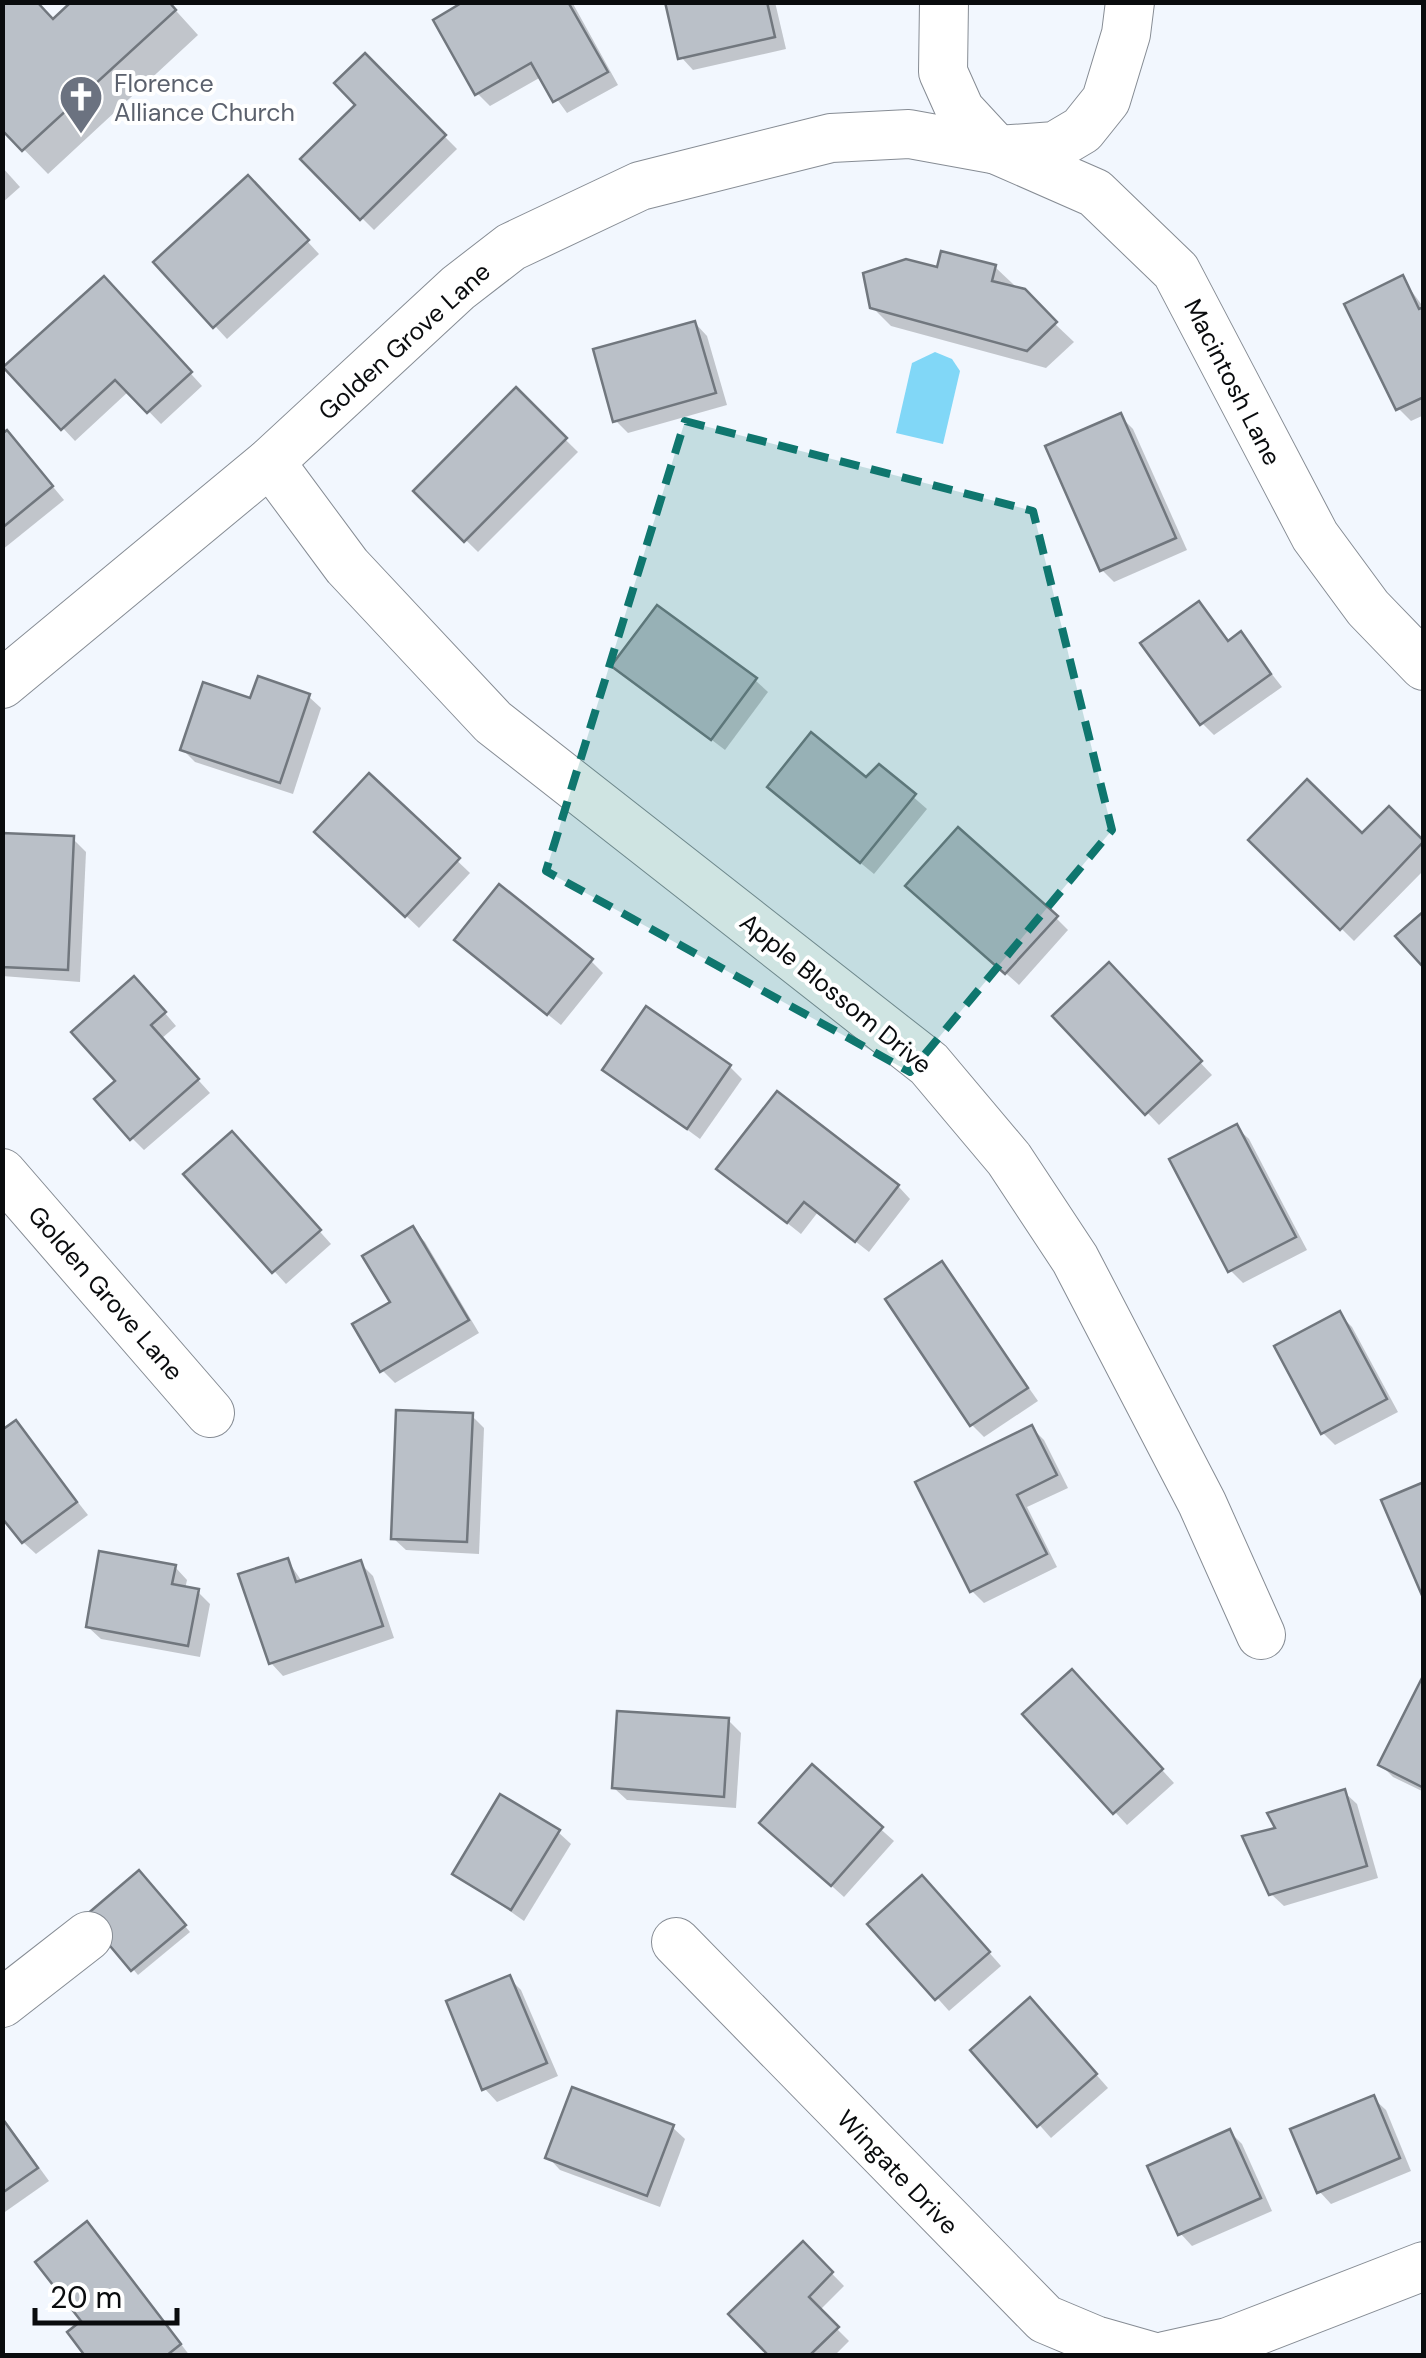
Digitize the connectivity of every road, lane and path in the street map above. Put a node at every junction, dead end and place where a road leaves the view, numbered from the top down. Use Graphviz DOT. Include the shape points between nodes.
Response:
graph roads {
  1 [pos="944,2"];
  2 [pos="1130,2"];
  3 [pos="997,150"];
  4 [pos="270,462"];
  5 [pos="1424,666"];
  6 [pos="2,684"];
  7 [pos="2,1173"];
  8 [pos="210,1413"];
  9 [pos="1261,1635"];
  10 [pos="88,1936"];
  11 [pos="676,1942"];
  12 [pos="2,2003"];
  13 [pos="1424,2266"];
  14 [pos="1151,2356"];
  15 [pos="1165,2356"];
  1 -- 3 [label="street, Macintosh Lane" via="943,72 960,110"];
  2 -- 3 [label="street" via="1106,100 1082,130 1055,146"];
  3 -- 4 [label="street, Golden Grove Lane" via="910,134 830,138 640,186 511,247"];
  3 -- 5 [label="street, Macintosh Lane" via="1095,193 1176,271 1315,536 1368,608"];
  4 -- 6 [label="street, Golden Grove Lane"];
  4 -- 9 [label="street, Apple Blossom Drive" via="347,566 494,722 930,1064 1009,1158 1075,1259 1202,1503"];
  7 -- 8 [label="street, Golden Grove Lane"];
  10 -- 12 [label="street"];
  11 -- 14 [label="street, Wingate Drive" via="1045,2319"];
  13 -- 15 [label="street" via="1228,2342"];
}
